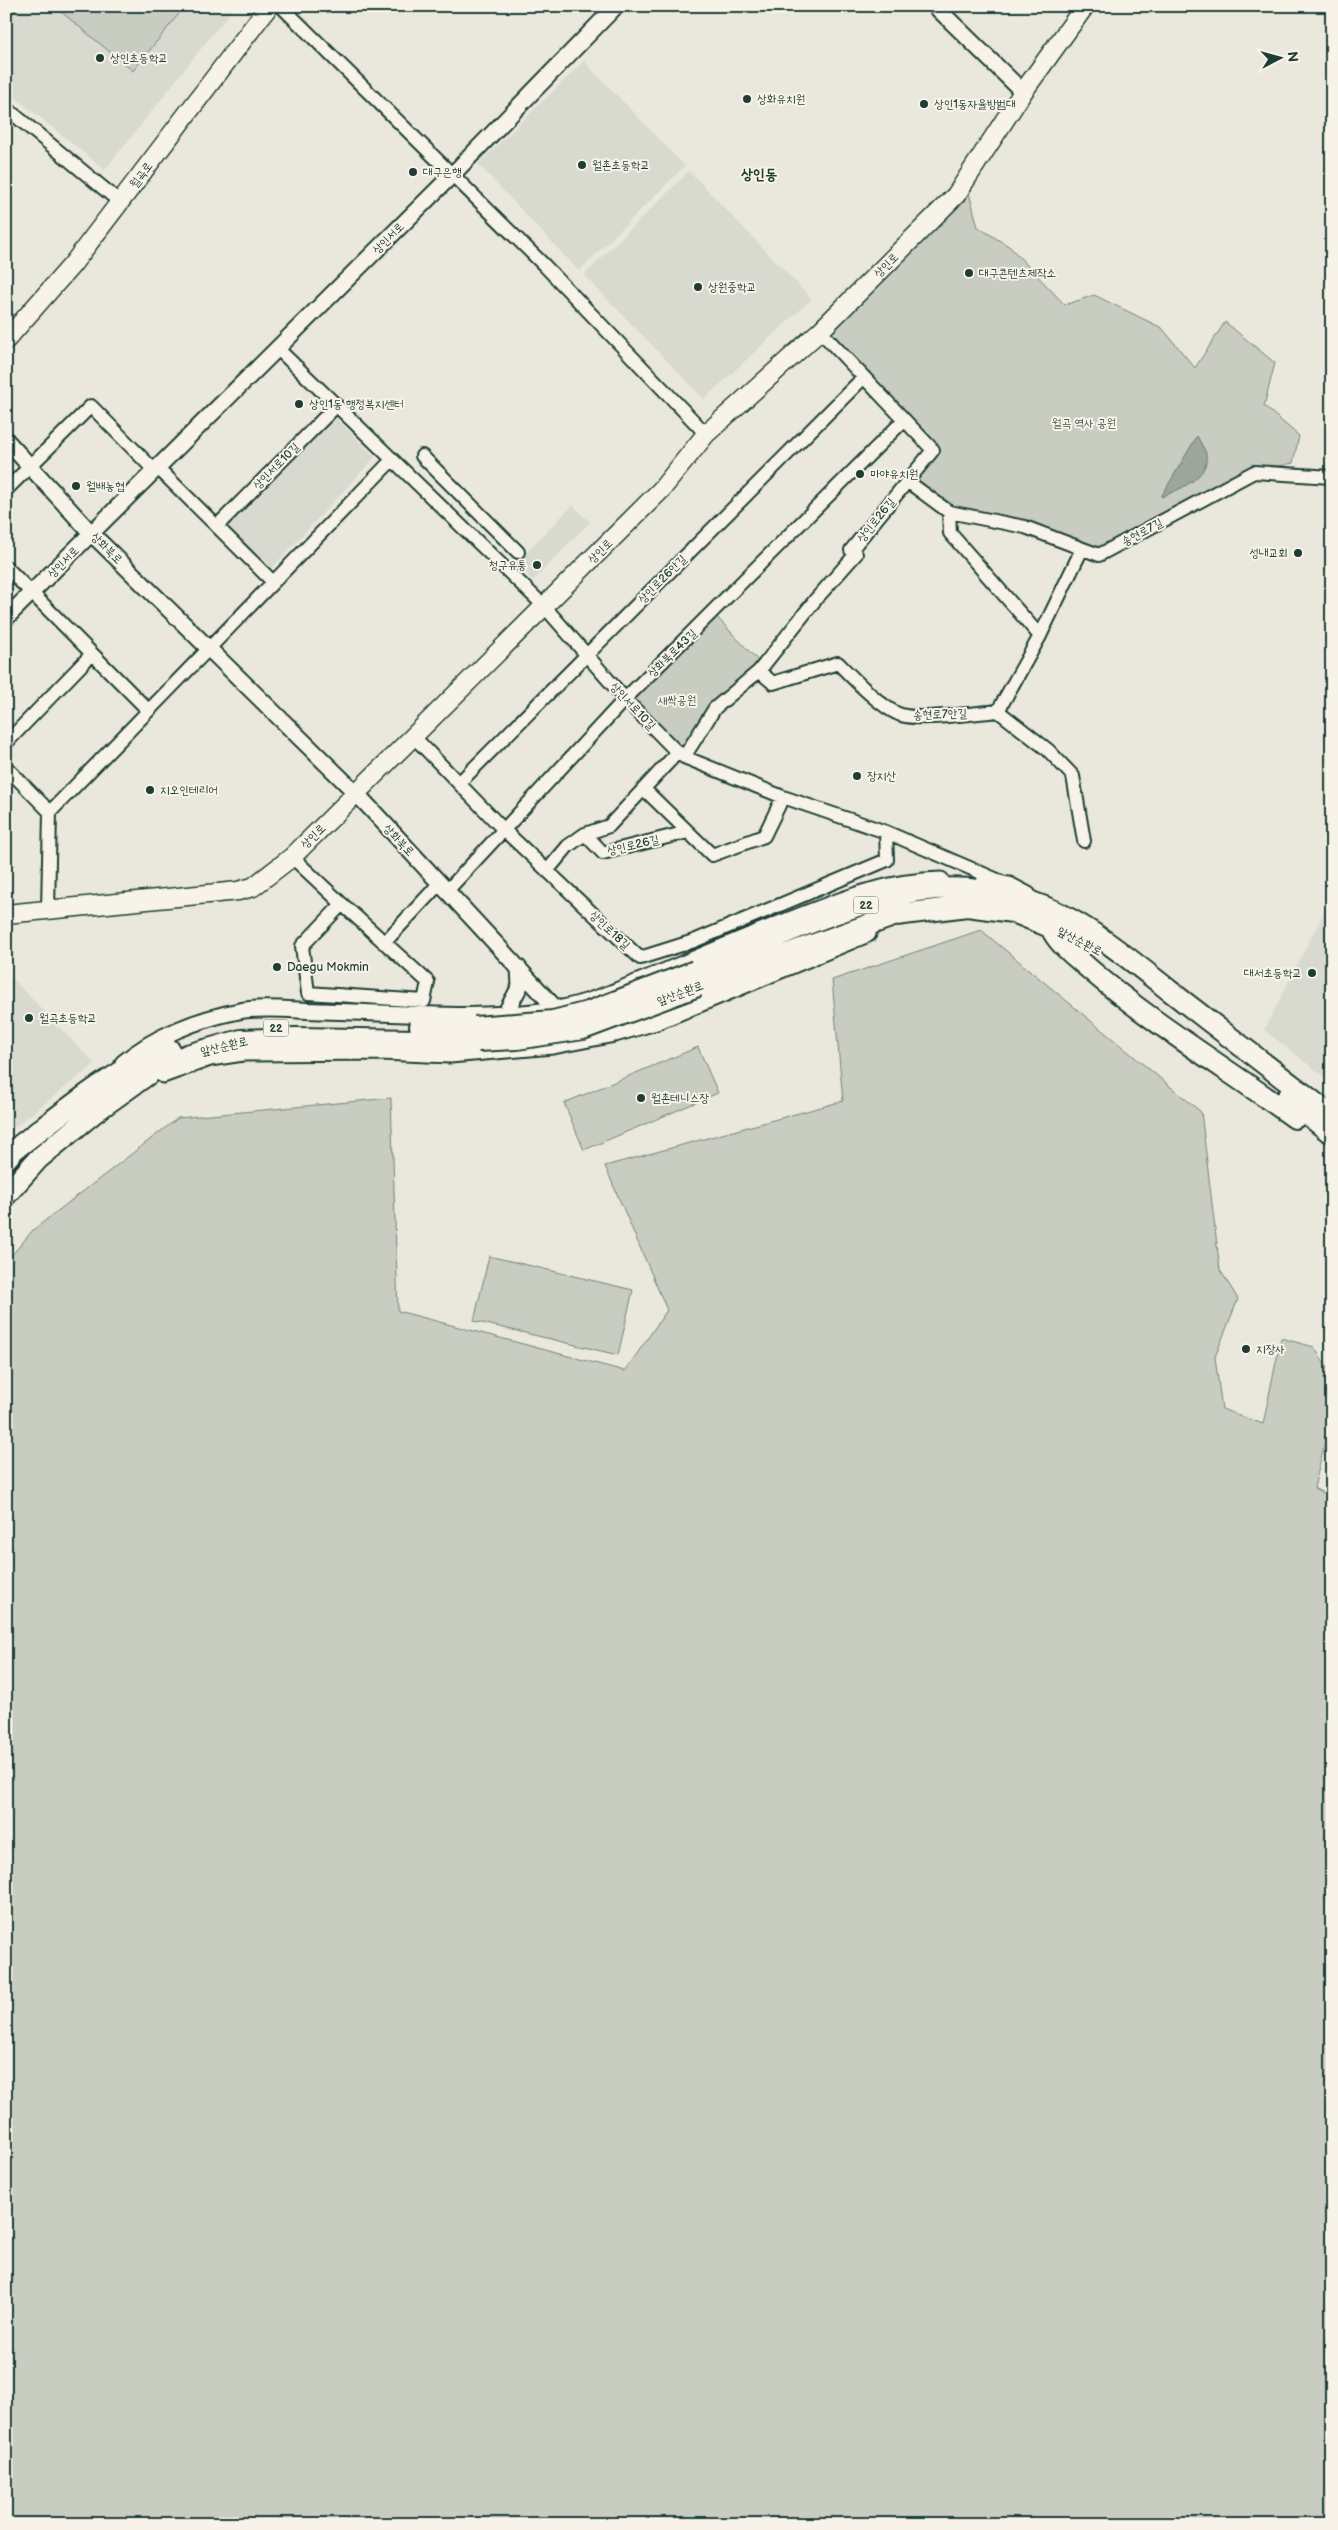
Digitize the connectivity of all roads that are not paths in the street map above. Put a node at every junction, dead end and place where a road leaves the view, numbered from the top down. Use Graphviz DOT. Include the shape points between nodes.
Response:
graph roads {
  1 [pos="9,6"];
  2 [pos="281,6"];
  3 [pos="616,6"];
  4 [pos="934,6"];
  5 [pos="1085,6"];
  6 [pos="262,9"];
  7 [pos="6,10"];
  8 [pos="1023,92"];
  9 [pos="6,108"];
  10 [pos="452,175"];
  11 [pos="120,202"];
  12 [pos="820,331"];
  13 [pos="6,340"];
  14 [pos="276,348"];
  15 [pos="864,377"];
  16 [pos="336,406"];
  17 [pos="904,420"];
  18 [pos="706,434"];
  19 [pos="6,440"];
  20 [pos="422,456"];
  21 [pos="392,460"];
  22 [pos="30,467"];
  23 [pos="156,468"];
  24 [pos="1332,477"];
  25 [pos="908,481"];
  26 [pos="6,490"];
  27 [pos="948,512"];
  28 [pos="217,526"];
  29 [pos="91,533"];
  30 [pos="1082,549"];
  31 [pos="518,552"];
  32 [pos="6,567"];
  33 [pos="273,582"];
  34 [pos="31,593"];
  35 [pos="544,606"];
  36 [pos="6,618"];
  37 [pos="1040,636"];
  38 [pos="208,648"];
  39 [pos="92,654"];
  40 [pos="587,654"];
  41 [pos="759,671"];
  42 [pos="625,699"];
  43 [pos="148,710"];
  44 [pos="998,711"];
  45 [pos="414,737"];
  46 [pos="6,743"];
  47 [pos="681,754"];
  48 [pos="6,766"];
  49 [pos="460,782"];
  50 [pos="645,790"];
  51 [pos="357,794"];
  52 [pos="783,797"];
  53 [pos="50,812"];
  54 [pos="504,830"];
  55 [pos="688,832"];
  56 [pos="886,832"];
  57 [pos="585,834"];
  58 [pos="1084,841"];
  59 [pos="292,857"];
  60 [pos="547,871"];
  61 [pos="1009,884"];
  62 [pos="443,888"];
  63 [pos="342,904"];
  64 [pos="48,910"];
  65 [pos="6,914"];
  66 [pos="1049,918"];
  67 [pos="384,942"];
  68 [pos="518,968"];
  69 [pos="557,1009"];
  70 [pos="499,1015"];
  71 [pos="480,1040"];
  72 [pos="582,1040"];
  73 [pos="96,1100"];
  74 [pos="1332,1104"];
  75 [pos="1331,1130"];
  76 [pos="6,1159"];
  77 [pos="6,1195"];
  1 -- 7 [label="street"];
  2 -- 10 [label="street"];
  3 -- 10 [label="street, 상인서로"];
  4 -- 8 [label="street"];
  5 -- 8 [label="main road, 상인로"];
  6 -- 11 [label="main road, 월곡로"];
  8 -- 12 [label="main road, 상인로" via="956,195"];
  9 -- 11 [label="street"];
  10 -- 14 [label="street, 상인서로"];
  10 -- 18 [label="street" via="544,265"];
  11 -- 13 [label="main road, 월곡로" via="72,265"];
  12 -- 15 [label="street, 상인로26길"];
  12 -- 18 [label="main road, 상인로"];
  14 -- 16 [label="street, 상인서로10길"];
  14 -- 23 [label="street, 상인서로"];
  15 -- 17 [label="street, 상인로26길"];
  15 -- 40 [label="street, 상인로26안길"];
  16 -- 21 [label="street, 상인서로10길"];
  16 -- 28 [label="street, 상인서로10길"];
  17 -- 25 [label="street, 상인로26길" via="933,450"];
  17 -- 42 [label="street, 상화북로43길"];
  18 -- 35 [label="main road, 상인로" via="661,490"];
  19 -- 22 [label="street, 상화북로"];
  20 -- 31 [label="street"];
  21 -- 33 [label="street"];
  21 -- 35 [label="street, 상인서로10길"];
  22 -- 23 [label="street" via="91,406"];
  22 -- 26 [label="street"];
  22 -- 29 [label="street, 상화북로"];
  23 -- 28 [label="street"];
  23 -- 29 [label="street, 상인서로"];
  24 -- 30 [label="street, 송현로7길" via="1254,472 1099,555"];
  25 -- 27 [label="street, 송현로7길"];
  25 -- 41 [label="street, 상인로26길" via="851,550 856,554"];
  27 -- 30 [label="street, 송현로7길" via="1024,527"];
  27 -- 37 [label="street" via="950,533"];
  28 -- 33 [label="street"];
  29 -- 34 [label="street, 상인서로"];
  29 -- 38 [label="street, 상화북로"];
  30 -- 37 [label="street"];
  32 -- 34 [label="street"];
  33 -- 38 [label="street"];
  34 -- 36 [label="street, 상인서로"];
  34 -- 39 [label="street"];
  35 -- 40 [label="street, 상인서로10길"];
  35 -- 45 [label="main road, 상인로"];
  37 -- 44 [label="street"];
  38 -- 43 [label="street"];
  38 -- 51 [label="street, 상화북로"];
  39 -- 43 [label="street"];
  39 -- 46 [label="street"];
  40 -- 42 [label="street, 상인서로10길"];
  40 -- 49 [label="street, 상인로26안길"];
  41 -- 44 [label="street, 송현로7안길" via="773,683 838,663 865,691 900,715"];
  41 -- 47 [label="street, 상인로26길" via="714,708"];
  42 -- 47 [label="street, 상인서로10길"];
  42 -- 54 [label="street, 상화북로43길"];
  43 -- 53 [label="street"];
  44 -- 58 [label="street" via="1048,750 1073,776"];
  45 -- 49 [label="street, 상인로18길"];
  45 -- 51 [label="main road, 상인로"];
  47 -- 50 [label="street, 상인로26길"];
  47 -- 52 [label="street, 상인서로10길"];
  48 -- 53 [label="street"];
  49 -- 54 [label="street, 상인로18길"];
  50 -- 55 [label="street"];
  50 -- 57 [label="street, 상인로26길" via="609,826"];
  51 -- 59 [label="main road, 상인로"];
  51 -- 62 [label="street, 상화북로"];
  52 -- 55 [label="street" via="764,836 749,843 712,855"];
  52 -- 56 [label="street, 상인서로10길"];
  53 -- 64 [label="street"];
  54 -- 60 [label="street, 상인로18길"];
  54 -- 62 [label="street, 상화북로43길"];
  55 -- 57 [label="street, 상인로26길" via="603,853"];
  56 -- 60 [label="street, 상인로18길" via="887,860 687,944 640,958"];
  56 -- 61 [label="street, 상인서로10길"];
  57 -- 60 [label="street, 상인로26길" via="568,846"];
  59 -- 63 [label="street"];
  59 -- 64 [label="main road, 상인로" via="253,887 238,891"];
  61 -- 66 [label="street"];
  61 -- 69 [label="street" via="946,880 879,887 736,940 595,1000"];
  62 -- 67 [label="street, 상화북로43길"];
  62 -- 68 [label="street, 상화북로"];
  63 -- 67 [label="street"];
  63 -- 67 [label="street" via="302,946 308,993 424,1001 428,982"];
  64 -- 65 [label="main road, 상인로"];
  66 -- 71 [label="highway, 앞산순환로 / 22, bridge" via="967,906 896,915 697,978 583,1029 517,1039"];
  66 -- 72 [label="street" via="1008,920 975,915 910,921 884,928 646,1026"];
  66 -- 74 [label="highway" via="1078,919 1095,926"];
  66 -- 75 [label="highway, 앞산순환로 / 22" via="1107,942"];
  66 -- 75 [label="highway" via="1054,936 1069,951 1151,1018"];
  68 -- 69 [label="street, 상화북로"];
  68 -- 70 [label="street" via="520,986"];
  69 -- 70 [label="street"];
  69 -- 72 [label="street, 상화북로"];
  70 -- 71 [label="street" via="500,1034 495,1046"];
  70 -- 73 [label="street" via="241,1011 190,1025 148,1044"];
  71 -- 72 [label="street" via="553,1046"];
  71 -- 73 [label="highway, 앞산순환로 / 22" via="241,1040 187,1055"];
  73 -- 76 [label="highway, 앞산순환로 / 22" via="14,1150"];
  73 -- 77 [label="highway, 앞산순환로 / 22"];
}
